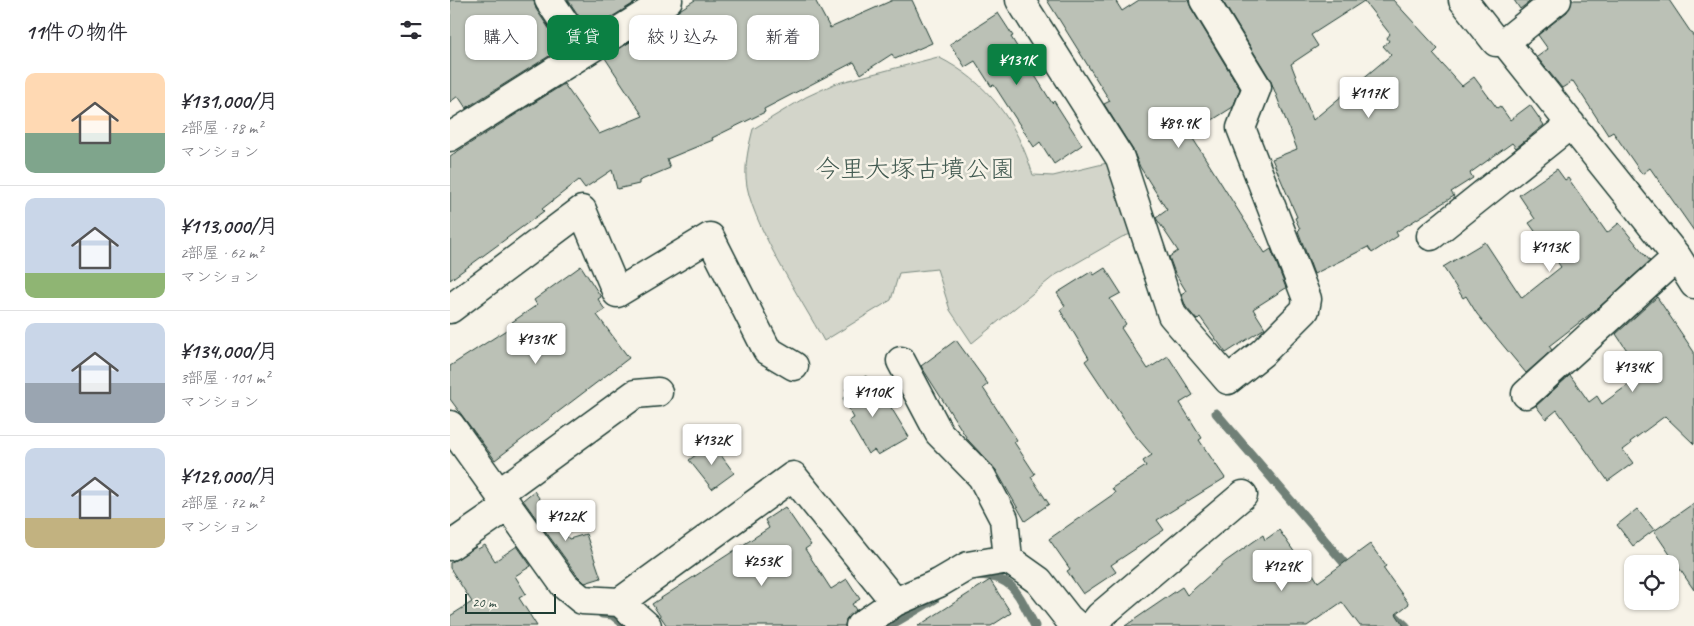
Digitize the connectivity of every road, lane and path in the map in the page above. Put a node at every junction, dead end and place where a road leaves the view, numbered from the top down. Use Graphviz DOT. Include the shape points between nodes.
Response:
graph roads {
  1 [pos="549,0"];
  2 [pos="668,0"];
  3 [pos="1020,0"];
  4 [pos="1204,0"];
  5 [pos="1462,0"];
  6 [pos="1557,0"];
  7 [pos="559,15"];
  8 [pos="619,30"];
  9 [pos="1504,42"];
  10 [pos="571,60"];
  11 [pos="1571,124"];
  12 [pos="452,131"];
  13 [pos="1431,236"];
  14 [pos="1677,257"];
  15 [pos="1694,284"];
  16 [pos="450,309"];
  17 [pos="901,361"];
  18 [pos="794,366"];
  19 [pos="658,392"];
  20 [pos="1526,394"];
  21 [pos="450,424"];
  22 [pos="1243,496"];
  23 [pos="504,500"];
  24 [pos="450,546"];
  25 [pos="1008,559"];
  26 [pos="620,602"];
  27 [pos="895,602"];
  28 [pos="1073,624"];
  29 [pos="647,626"];
  30 [pos="860,626"];
  1 -- 7 [label="street"];
  2 -- 8 [label="street"];
  3 -- 4 [label="street" via="1120,158 1172,315 1228,380 1262,353 1305,310 1307,299 1241,128 1257,87"];
  5 -- 9 [label="street" via="1496,42"];
  6 -- 9 [label="street"];
  9 -- 11 [label="street"];
  10 -- 12 [label="street"];
  11 -- 13 [label="street"];
  11 -- 14 [label="street"];
  14 -- 15 [label="street"];
  14 -- 20 [label="street"];
  16 -- 18 [label="street" via="582,210 617,293 710,237 767,350"];
  17 -- 25 [label="street" via="939,433 982,477 1004,519"];
  19 -- 23 [label="street" via="635,394"];
  21 -- 23 [label="street"];
  22 -- 28 [label="street" via="1100,616"];
  23 -- 24 [label="street"];
  23 -- 26 [label="street" via="566,586 582,600"];
  25 -- 27 [label="street" via="968,566"];
  25 -- 28 [label="street" via="1039,581"];
  26 -- 27 [label="street" via="793,476"];
  26 -- 29 [label="street"];
  27 -- 30 [label="street"];
}
